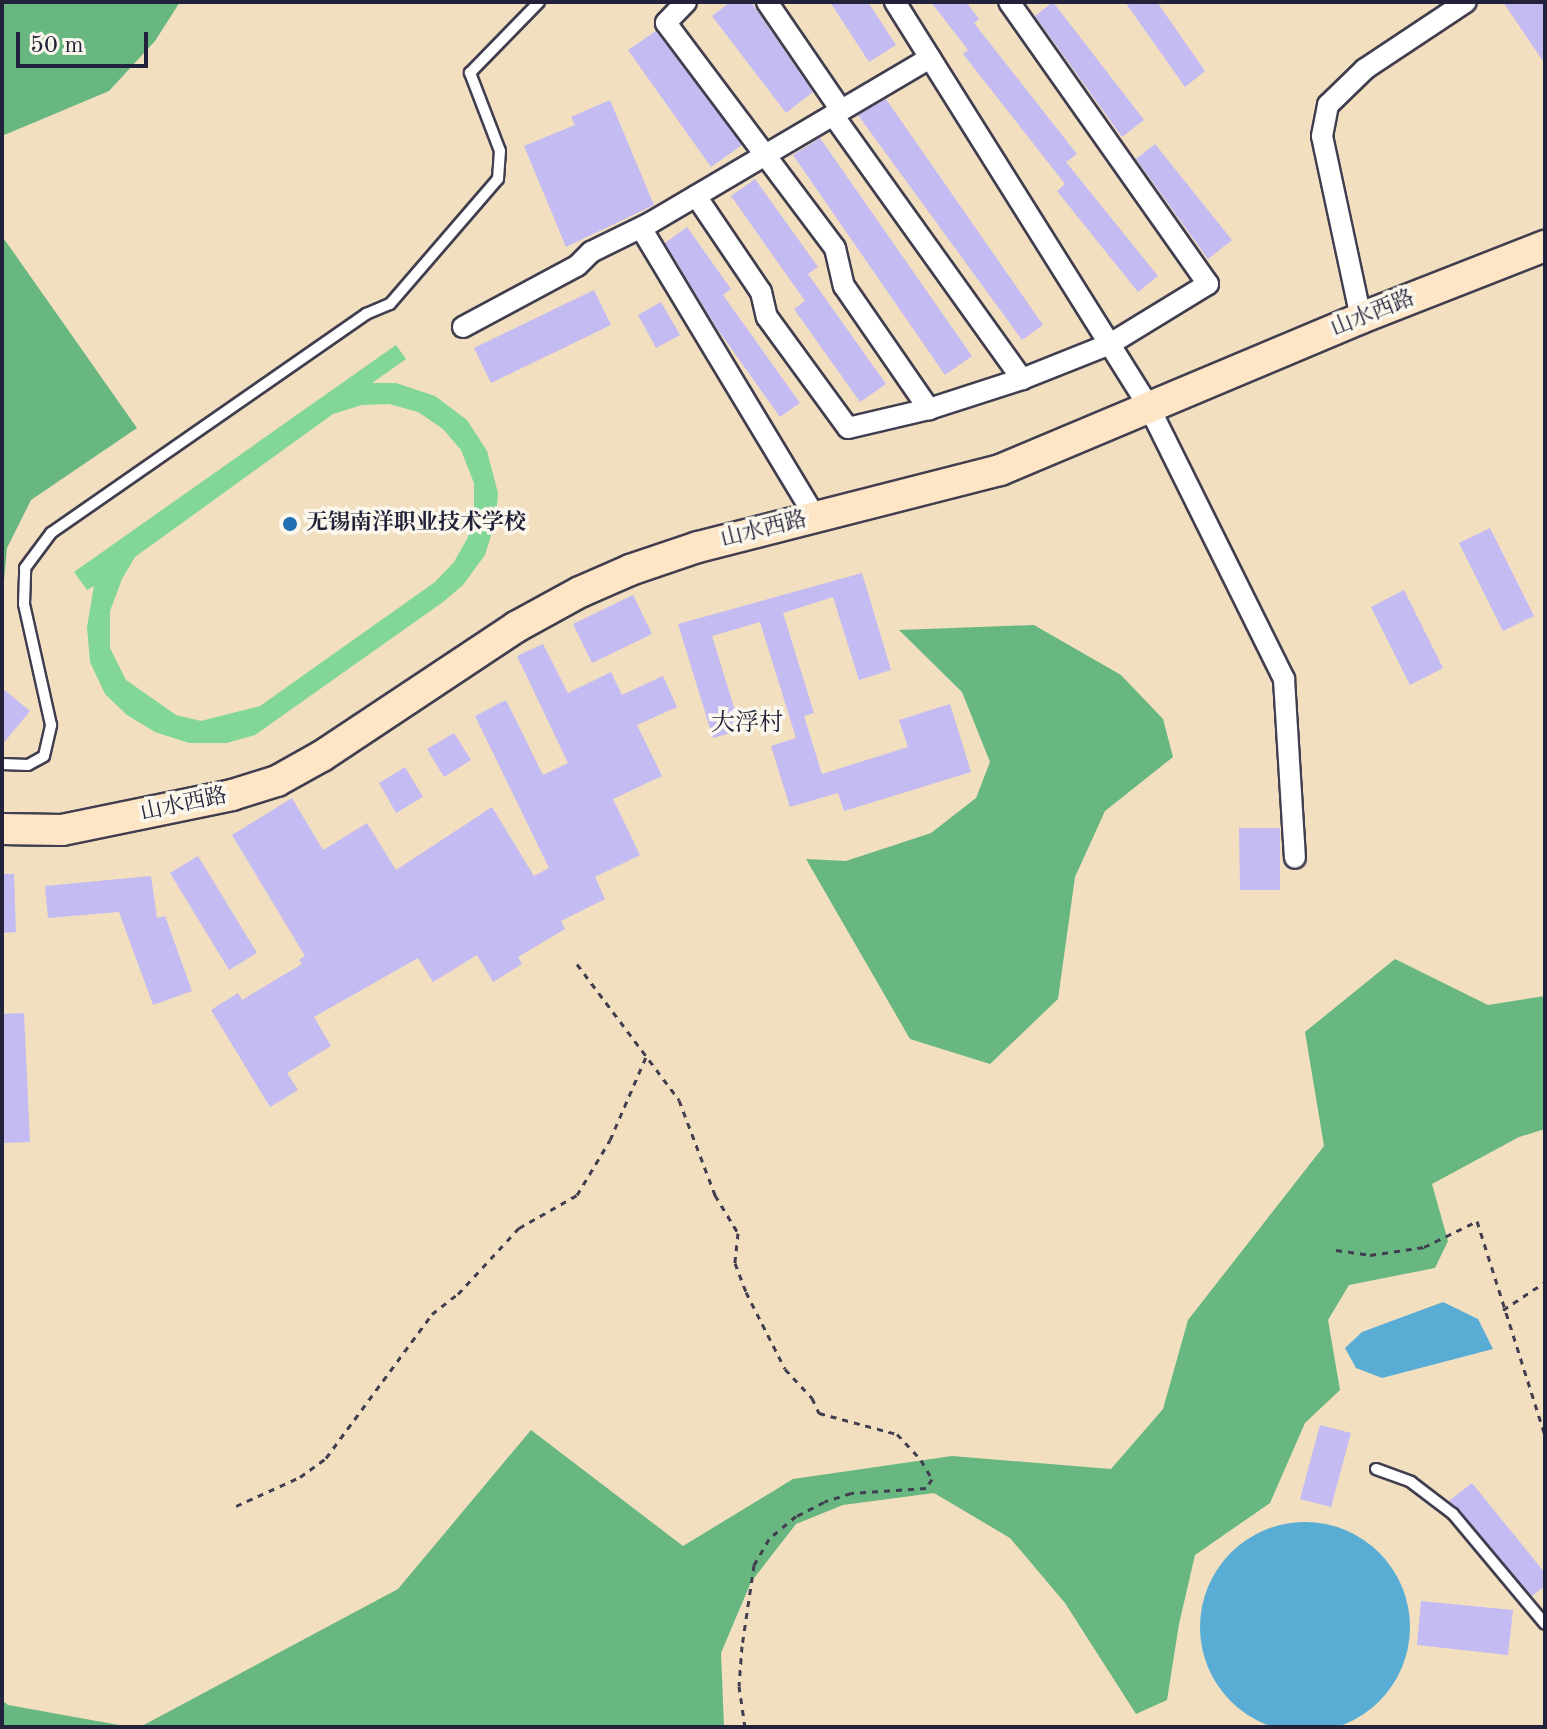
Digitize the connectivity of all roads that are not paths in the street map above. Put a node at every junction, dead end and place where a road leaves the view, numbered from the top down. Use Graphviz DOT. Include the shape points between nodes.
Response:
graph roads {
  1 [pos="539,2"];
  2 [pos="686,2"];
  3 [pos="767,2"];
  4 [pos="895,2"];
  5 [pos="1009,2"];
  6 [pos="1466,2"];
  7 [pos="930,58"];
  8 [pos="837,113"];
  9 [pos="765,155"];
  10 [pos="696,196"];
  11 [pos="641,228"];
  12 [pos="1545,246"];
  13 [pos="1361,318"];
  14 [pos="463,327"];
  15 [pos="1110,344"];
  16 [pos="1022,379"];
  17 [pos="1149,407"];
  18 [pos="929,409"];
  19 [pos="815,517"];
  20 [pos="2,764"];
  21 [pos="2,829"];
  22 [pos="1295,858"];
  23 [pos="1376,1469"];
  24 [pos="1545,1624"];
  1 -- 20 [label="lane" via="470,73 500,151 498,179 390,304 366,314 51,533 25,568 24,604 51,725 44,756 28,765"];
  2 -- 9 [label="street" via="666,23"];
  3 -- 8 [label="street"];
  4 -- 7 [label="street"];
  5 -- 15 [label="street" via="1208,284"];
  6 -- 13 [label="street" via="1365,69 1328,105 1322,136"];
  7 -- 8 [label="street"];
  7 -- 15 [label="street"];
  8 -- 9 [label="street"];
  8 -- 16 [label="street"];
  9 -- 10 [label="street"];
  9 -- 18 [label="street" via="835,248 844,286"];
  10 -- 11 [label="street"];
  10 -- 18 [label="street" via="761,292 767,317 848,428"];
  11 -- 14 [label="street"];
  11 -- 19 [label="street"];
  12 -- 13 [label="street, 山水西路"];
  13 -- 17 [label="street, 山水西路"];
  15 -- 16 [label="street"];
  15 -- 17 [label="street"];
  16 -- 18 [label="street"];
  17 -- 19 [label="street, 山水西路" via="1000,470"];
  17 -- 22 [label="street" via="1284,679"];
  19 -- 21 [label="street, 山水西路" via="698,547 580,592 516,627 277,781 62,830"];
  23 -- 24 [label="lane" via="1411,1482 1453,1514"];
}
